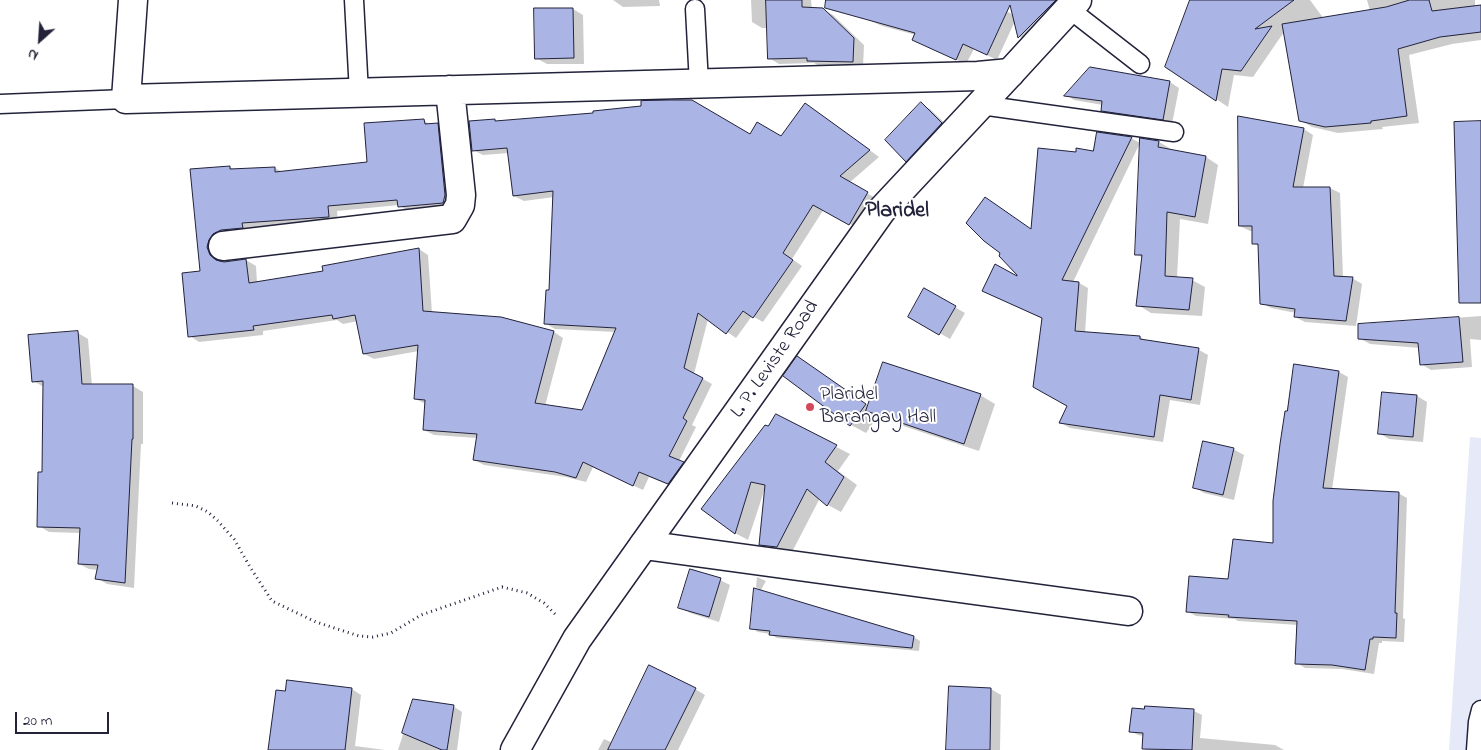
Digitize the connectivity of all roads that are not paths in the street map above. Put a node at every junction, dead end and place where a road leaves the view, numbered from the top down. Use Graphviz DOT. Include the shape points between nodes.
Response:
graph roads {
  1 [pos="133,0"];
  2 [pos="354,0"];
  3 [pos="1072,4"];
  4 [pos="695,9"];
  5 [pos="1140,64"];
  6 [pos="1010,73"];
  7 [pos="699,84"];
  8 [pos="450,90"];
  9 [pos="360,93"];
  10 [pos="126,99"];
  11 [pos="0,104"];
  12 [pos="981,105"];
  13 [pos="1174,132"];
  14 [pos="224,246"];
  15 [pos="644,545"];
  16 [pos="1128,611"];
  17 [pos="1481,710"];
  18 [pos="515,750"];
  19 [pos="1476,750"];
  1 -- 10 [label="street"];
  2 -- 9 [label="lane"];
  3 -- 5 [label="lane"];
  3 -- 6 [label="street, L. P. Leviste Road"];
  4 -- 7 [label="lane"];
  6 -- 7 [label="street"];
  6 -- 12 [label="street, L. P. Leviste Road"];
  7 -- 8 [label="street"];
  8 -- 9 [label="street"];
  8 -- 14 [label="street" via="461,194 460,205 452,219"];
  9 -- 10 [label="street"];
  10 -- 11 [label="lane"];
  12 -- 13 [label="lane"];
  12 -- 15 [label="street, L. P. Leviste Road" via="881,211"];
  15 -- 16 [label="street"];
  15 -- 18 [label="street, L. P. Leviste Road" via="578,639"];
  17 -- 19 [label="lane"];
}
